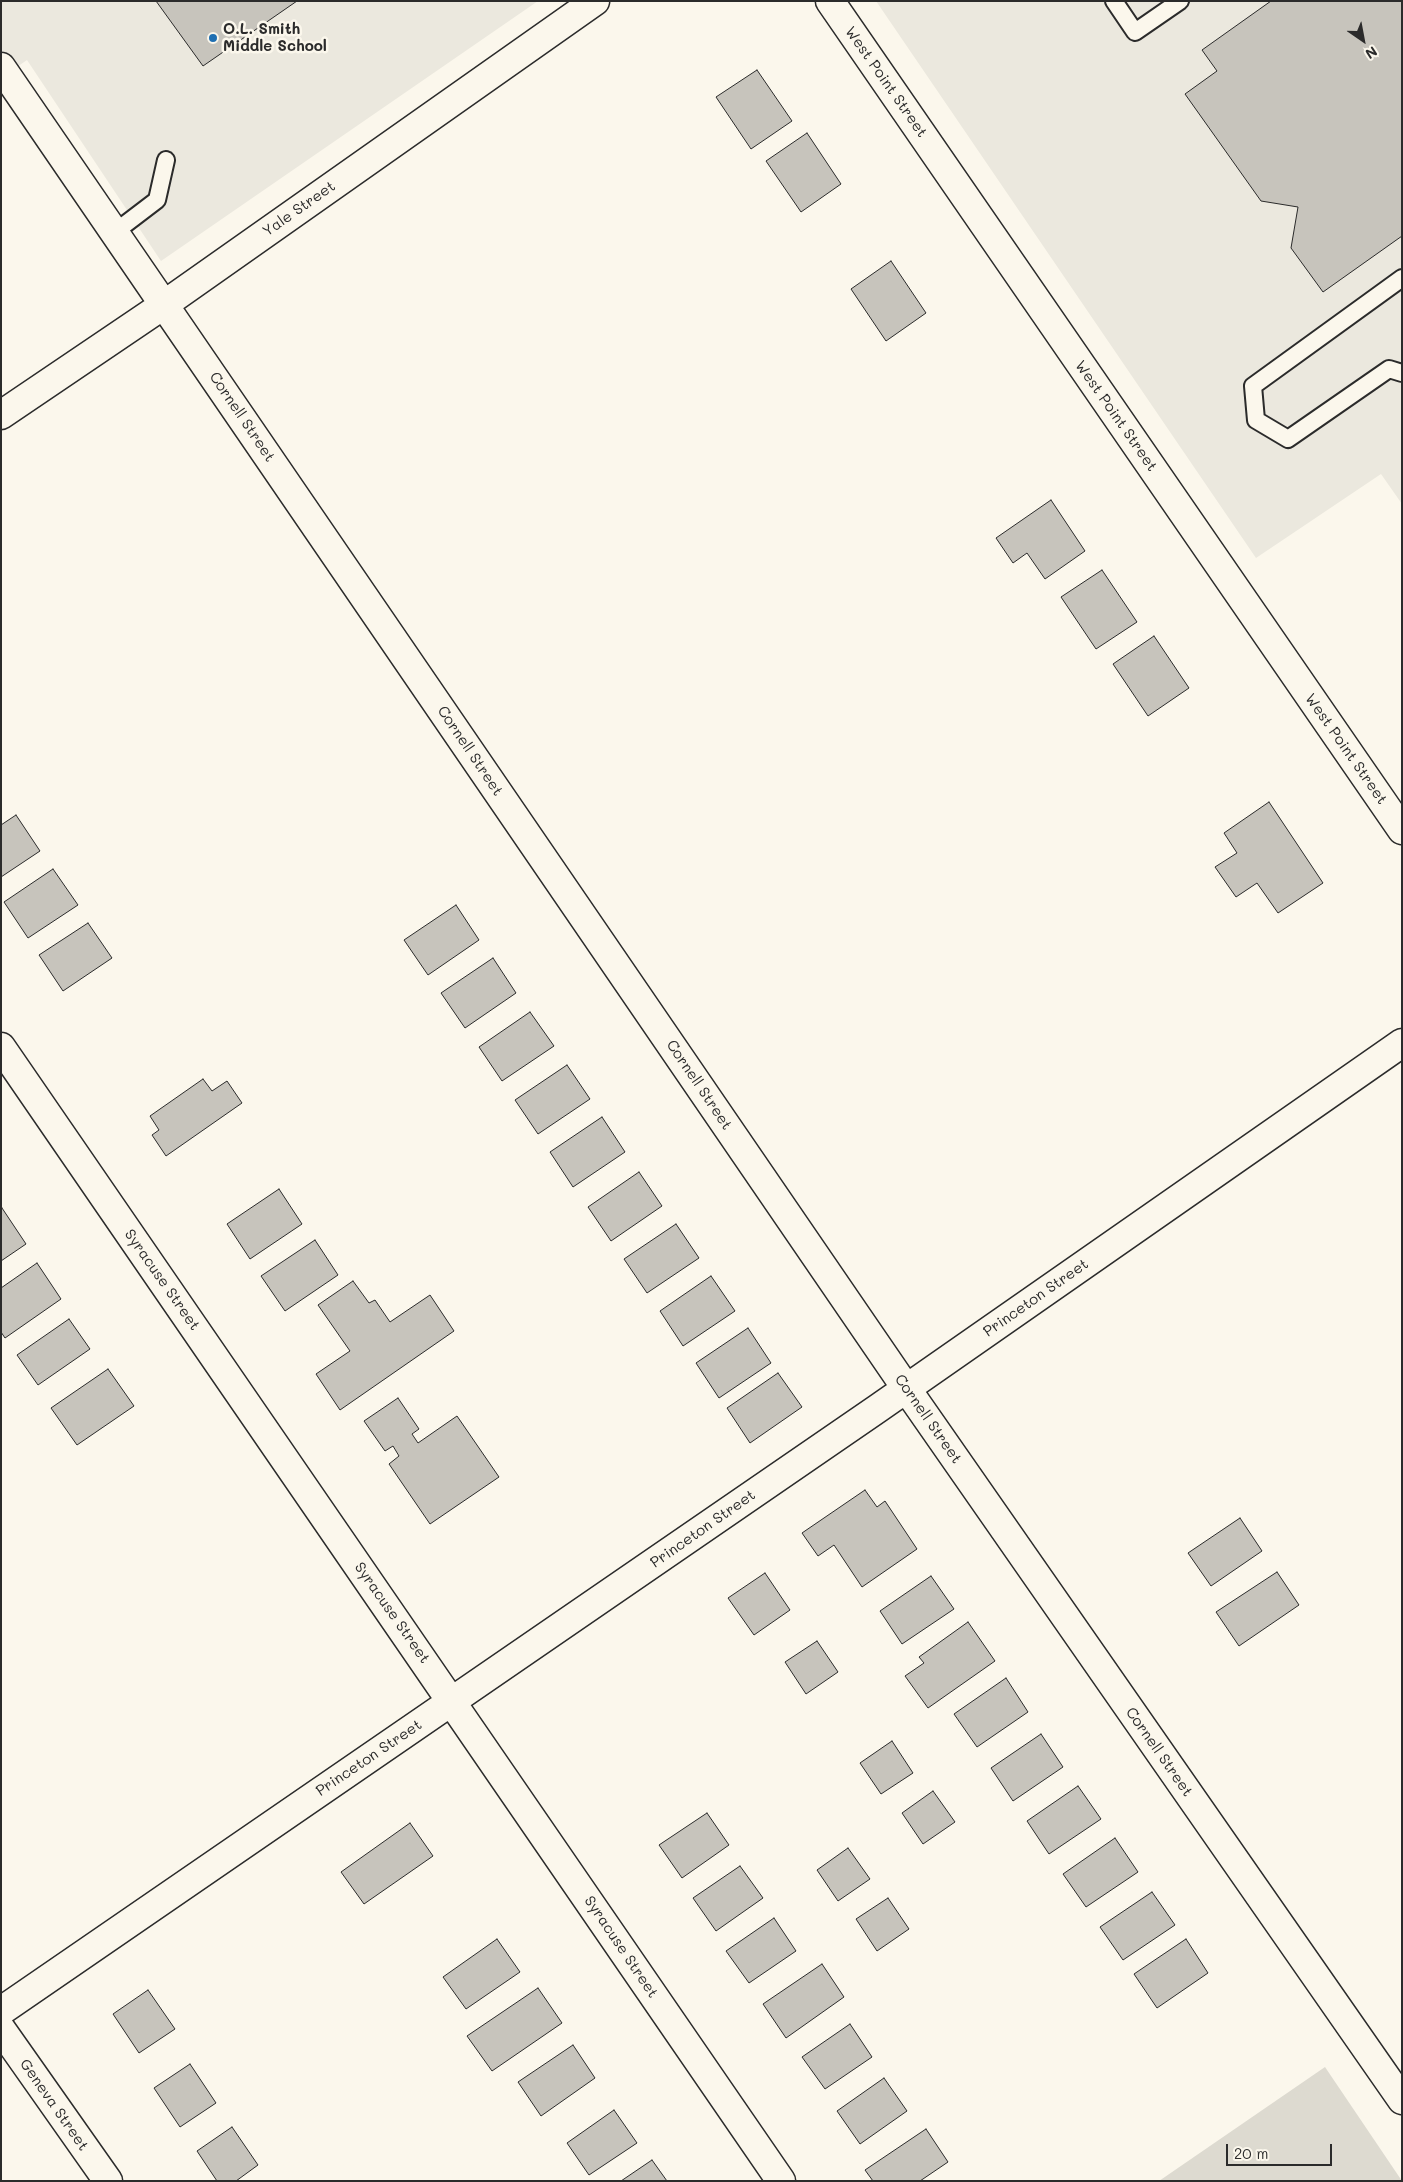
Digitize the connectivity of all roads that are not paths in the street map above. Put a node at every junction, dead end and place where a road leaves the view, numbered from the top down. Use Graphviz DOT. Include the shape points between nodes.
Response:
graph roads {
  1 [pos="595,1"];
  2 [pos="830,1"];
  3 [pos="1114,1"];
  4 [pos="1180,1"];
  5 [pos="1,67"];
  6 [pos="166,160"];
  7 [pos="114,232"];
  8 [pos="1402,278"];
  9 [pos="165,304"];
  10 [pos="1402,373"];
  11 [pos="1,415"];
  12 [pos="1402,830"];
  13 [pos="1402,1043"];
  14 [pos="1,1047"];
  15 [pos="906,1388"];
  16 [pos="452,1701"];
  17 [pos="1,2011"];
  18 [pos="1,2029"];
  19 [pos="1402,2100"];
  20 [pos="108,2181"];
  21 [pos="782,2181"];
  1 -- 9 [label="street, Yale Street"];
  2 -- 12 [label="street, West Point Street"];
  3 -- 4 [label="lane" via="1135,32"];
  5 -- 7 [label="street, Cornell Street"];
  6 -- 7 [label="lane" via="157,200"];
  7 -- 9 [label="street, Cornell Street"];
  8 -- 10 [label="lane" via="1254,386 1256,420 1288,439 1389,369"];
  9 -- 11 [label="street, Yale Street"];
  9 -- 15 [label="street, Cornell Street"];
  13 -- 15 [label="street, Princeton Street"];
  14 -- 16 [label="street, Syracuse Street"];
  15 -- 16 [label="street, Princeton Street"];
  15 -- 19 [label="street, Cornell Street"];
  16 -- 17 [label="street, Princeton Street"];
  16 -- 21 [label="street, Syracuse Street"];
  18 -- 20 [label="street, Geneva Street"];
}
